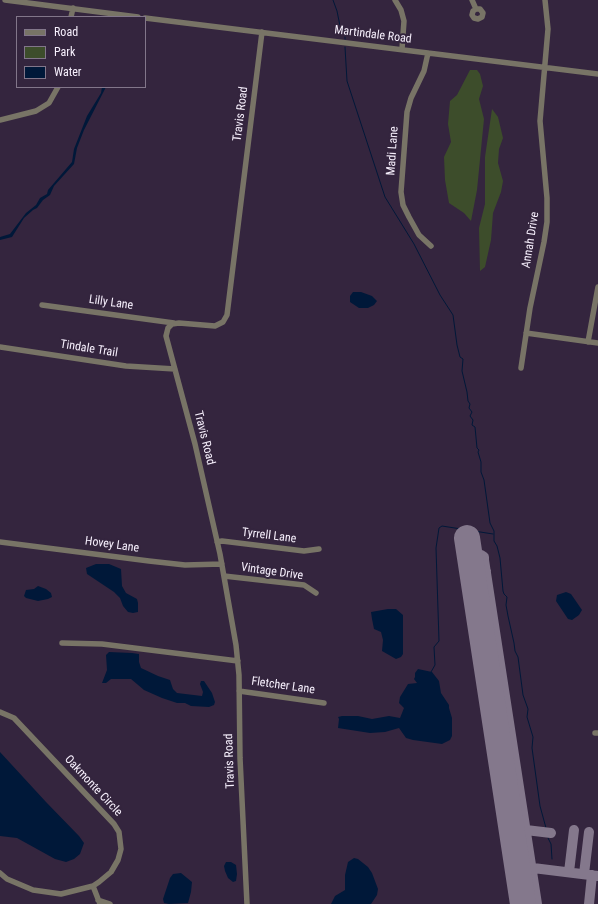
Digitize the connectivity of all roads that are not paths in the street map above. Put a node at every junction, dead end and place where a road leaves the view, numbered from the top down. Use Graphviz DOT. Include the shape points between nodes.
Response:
graph roads {
  1 [pos="5,0"];
  2 [pos="395,0"];
  3 [pos="472,0"];
  4 [pos="545,0"];
  5 [pos="31,2"];
  6 [pos="72,8"];
  7 [pos="476,9"];
  8 [pos="71,16"];
  9 [pos="132,16"];
  10 [pos="146,18"];
  11 [pos="262,32"];
  12 [pos="402,49"];
  13 [pos="428,53"];
  14 [pos="545,68"];
  15 [pos="598,74"];
  16 [pos="57,88"];
  17 [pos="0,120"];
  18 [pos="431,246"];
  19 [pos="598,287"];
  20 [pos="42,305"];
  21 [pos="176,323"];
  22 [pos="526,333"];
  23 [pos="588,342"];
  24 [pos="598,343"];
  25 [pos="0,347"];
  26 [pos="521,368"];
  27 [pos="175,369"];
  28 [pos="0,542"];
  29 [pos="217,542"];
  30 [pos="319,549"];
  31 [pos="222,564"];
  32 [pos="224,576"];
  33 [pos="316,593"];
  34 [pos="62,643"];
  35 [pos="238,661"];
  36 [pos="239,691"];
  37 [pos="324,703"];
  38 [pos="0,712"];
  39 [pos="0,873"];
  40 [pos="93,886"];
  41 [pos="99,902"];
  42 [pos="110,904"];
  43 [pos="247,904"];
  1 -- 5 [label="street"];
  2 -- 12 [label="street" via="404,19"];
  3 -- 7 [label="street"];
  4 -- 14 [label="street, Annah Drive" via="548,24"];
  5 -- 6 [label="street"];
  6 -- 8 [label="street"];
  6 -- 9 [label="street"];
  10 -- 11 [label="street, Martindale Road"];
  11 -- 12 [label="street, Martindale Road"];
  11 -- 21 [label="street, Travis Road" via="226,315 223,322 215,326"];
  12 -- 13 [label="street, Martindale Road"];
  13 -- 14 [label="street, Martindale Road"];
  13 -- 18 [label="street, Madi Lane" via="425,68 407,112 401,192 403,205 409,217 419,235"];
  14 -- 15 [label="street, Martindale Road"];
  14 -- 22 [label="street, Annah Drive" via="540,121 547,222"];
  16 -- 17 [label="street" via="49,103 36,111"];
  19 -- 23 [label="street"];
  20 -- 21 [label="street, Lilly Lane"];
  21 -- 27 [label="street, Travis Road" via="170,325 166,336"];
  22 -- 23 [label="street"];
  22 -- 26 [label="street, Annah Drive"];
  23 -- 24 [label="street"];
  25 -- 27 [label="street, Tindale Trail" via="119,365"];
  27 -- 29 [label="street, Travis Road"];
  28 -- 31 [label="street, Hovey Lane" via="185,565"];
  29 -- 30 [label="street, Tyrrell Lane" via="304,551"];
  29 -- 31 [label="street, Travis Road"];
  31 -- 32 [label="street, Travis Road"];
  32 -- 33 [label="street, Vintage Drive" via="304,585"];
  32 -- 35 [label="street, Travis Road"];
  34 -- 35 [label="street" via="118,646"];
  35 -- 36 [label="street, Travis Road"];
  36 -- 37 [label="street, Fletcher Lane"];
  36 -- 43 [label="street, Travis Road"];
  38 -- 40 [label="street, Oakmonte Circle" via="14,718 119,832 121,849 118,860 111,872"];
  39 -- 40 [label="street, Oakmonte Circle" via="33,890 61,894"];
  40 -- 41 [label="street"];
  41 -- 42 [label="street"];
}
